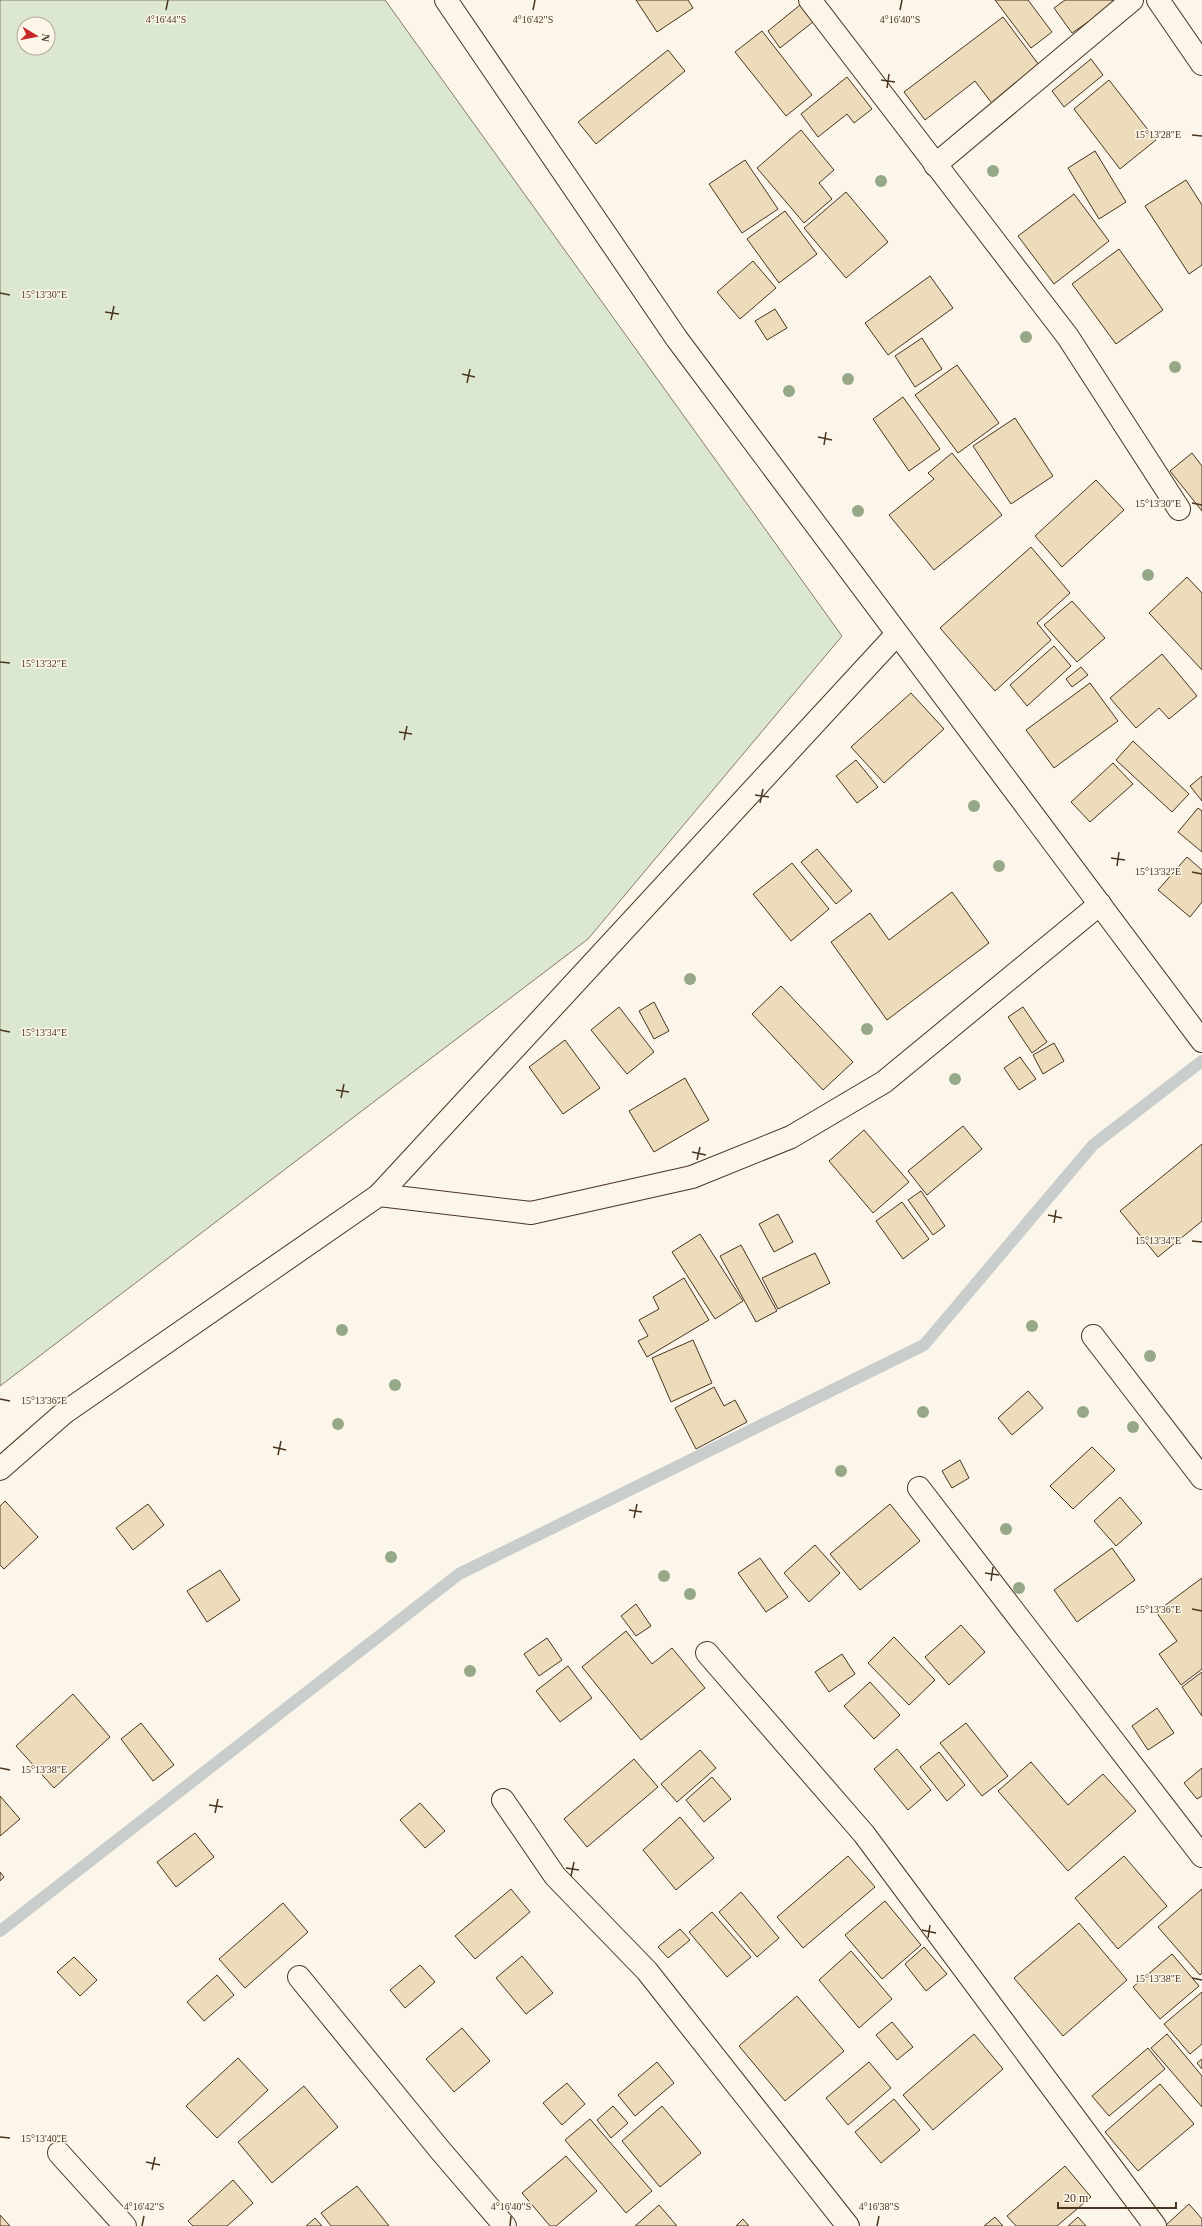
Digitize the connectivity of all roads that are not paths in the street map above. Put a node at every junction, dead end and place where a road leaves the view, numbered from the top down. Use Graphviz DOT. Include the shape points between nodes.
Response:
graph roads {
  1 [pos="446,0"];
  2 [pos="810,0"];
  3 [pos="1132,0"];
  4 [pos="1158,0"];
  5 [pos="1202,64"];
  6 [pos="935,165"];
  7 [pos="1179,509"];
  8 [pos="897,634"];
  9 [pos="1100,904"];
  10 [pos="1202,1041"];
  11 [pos="379,1195"];
  12 [pos="1093,1336"];
  13 [pos="0,1469"];
  14 [pos="1202,1478"];
  15 [pos="919,1488"];
  16 [pos="707,1653"];
  17 [pos="503,1800"];
  18 [pos="1202,1856"];
  19 [pos="299,1977"];
  20 [pos="60,2153"];
  21 [pos="125,2226"];
  22 [pos="505,2226"];
  23 [pos="848,2226"];
  24 [pos="1155,2226"];
  1 -- 8 [label="street" via="677,339"];
  2 -- 6 [label="street"];
  3 -- 6 [label="street"];
  4 -- 5 [label="street"];
  6 -- 7 [label="street" via="1068,337"];
  8 -- 9 [label="street"];
  8 -- 11 [label="street"];
  9 -- 10 [label="street"];
  9 -- 11 [label="street" via="884,1082 784,1140 692,1177 531,1214"];
  11 -- 13 [label="street" via="64,1413"];
  12 -- 14 [label="street"];
  15 -- 18 [label="street"];
  16 -- 24 [label="street" via="864,1834"];
  17 -- 23 [label="street" via="555,1876 647,1971"];
  19 -- 22 [label="street"];
  20 -- 21 [label="street"];
}
